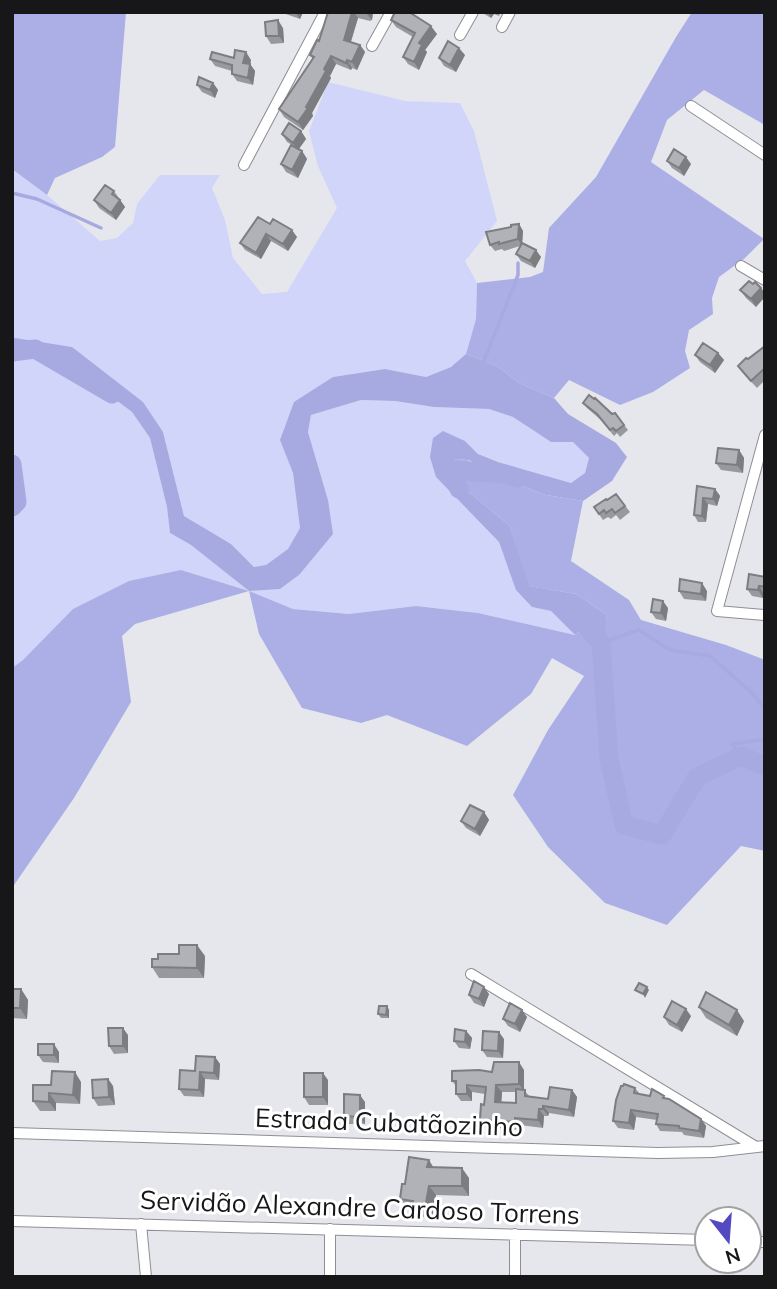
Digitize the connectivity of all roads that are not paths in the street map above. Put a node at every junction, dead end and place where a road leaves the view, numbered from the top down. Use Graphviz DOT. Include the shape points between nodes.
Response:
graph roads {
  1 [pos="325,12"];
  2 [pos="391,12"];
  3 [pos="473,12"];
  4 [pos="510,12"];
  5 [pos="502,27"];
  6 [pos="460,35"];
  7 [pos="372,46"];
  8 [pos="691,106"];
  9 [pos="765,155"];
  10 [pos="244,164"];
  11 [pos="740,266"];
  12 [pos="765,280"];
  13 [pos="765,435"];
  14 [pos="765,615"];
  15 [pos="471,974"];
  16 [pos="12,1133"];
  17 [pos="760,1147"];
  18 [pos="12,1220"];
  19 [pos="141,1224"];
  20 [pos="330,1229"];
  21 [pos="515,1234"];
  22 [pos="693,1240"];
  23 [pos="146,1277"];
  24 [pos="330,1277"];
  25 [pos="514,1277"];
  1 -- 10 [label="street"];
  2 -- 7 [label="street"];
  3 -- 6 [label="street"];
  4 -- 5 [label="street"];
  8 -- 9 [label="street"];
  11 -- 12 [label="street"];
  13 -- 14 [label="street" via="717,611"];
  15 -- 17 [label="street"];
  16 -- 17 [label="street, Estrada Cubatãozinho" via="658,1153"];
  18 -- 19 [label="street, Servidão Alexandre Cardoso Torrens"];
  19 -- 20 [label="street, Servidão Alexandre Cardoso Torrens"];
  19 -- 23 [label="street"];
  20 -- 21 [label="street, Servidão Alexandre Cardoso Torrens"];
  20 -- 24 [label="street"];
  21 -- 22 [label="street, Servidão Alexandre Cardoso Torrens"];
  21 -- 25 [label="street"];
}
